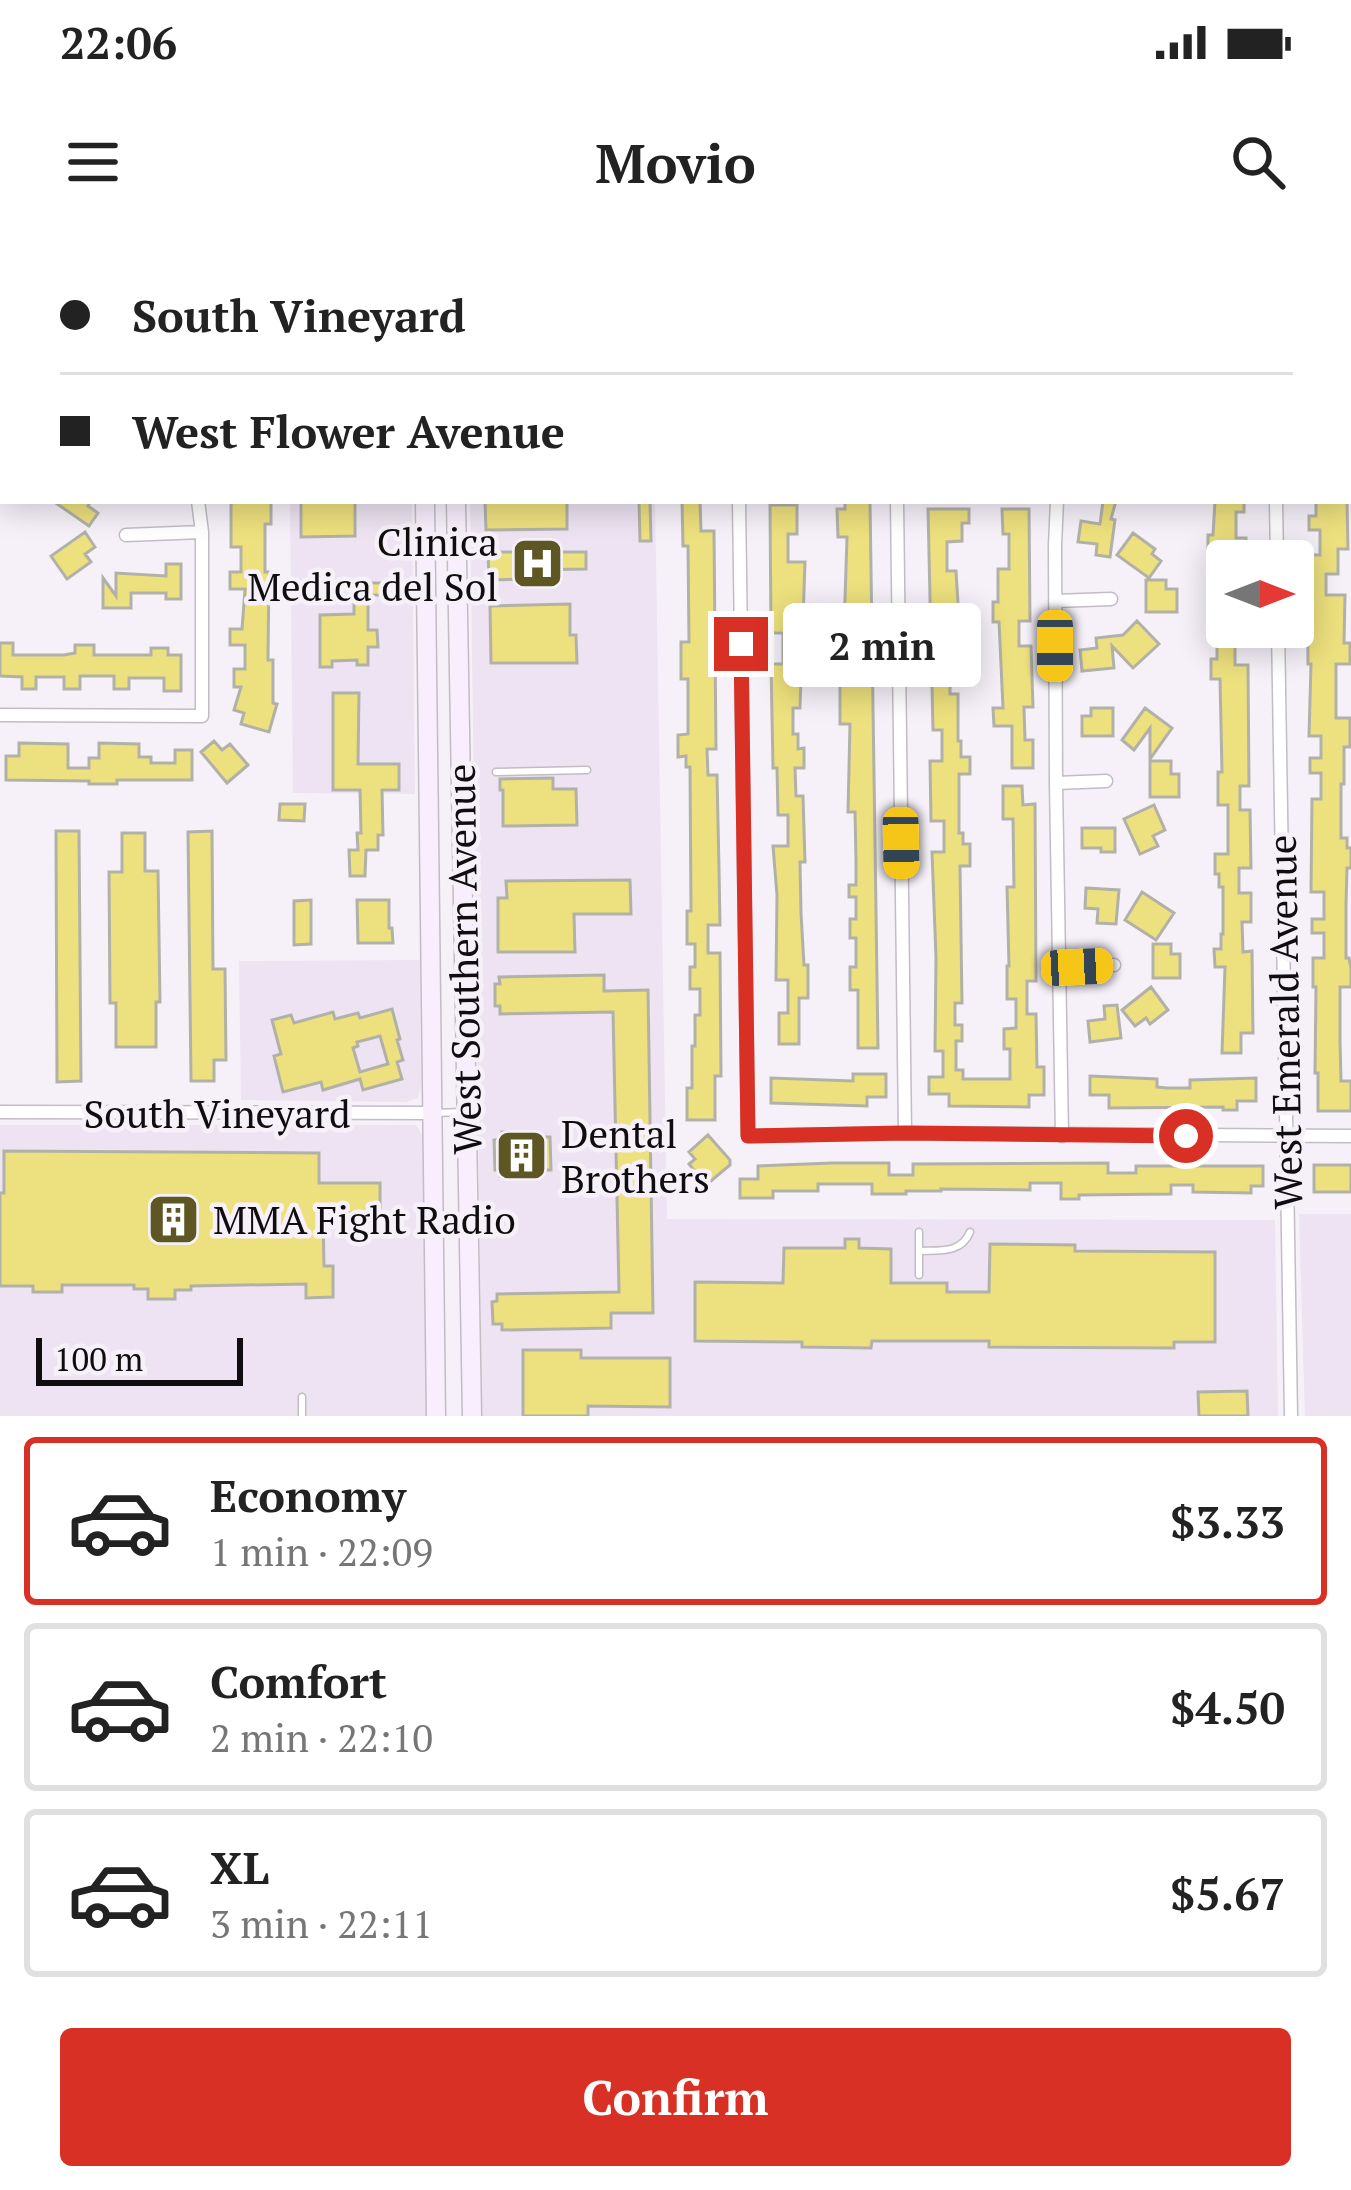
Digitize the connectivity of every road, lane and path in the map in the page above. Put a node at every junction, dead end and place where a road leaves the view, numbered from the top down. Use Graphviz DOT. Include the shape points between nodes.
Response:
graph roads {
  1 [pos="198,504"];
  2 [pos="425,504"];
  3 [pos="456,504"];
  4 [pos="739,504"];
  5 [pos="897,504"];
  6 [pos="1057,504"];
  7 [pos="1276,504"];
  8 [pos="202,532"];
  9 [pos="126,535"];
  10 [pos="1277,540"];
  11 [pos="1112,598"];
  12 [pos="1055,601"];
  13 [pos="1278,648"];
  14 [pos="0,715"];
  15 [pos="587,770"];
  16 [pos="496,772"];
  17 [pos="1106,781"];
  18 [pos="1056,783"];
  19 [pos="1114,965"];
  20 [pos="1059,968"];
  21 [pos="0,1112"];
  22 [pos="466,1112"];
  23 [pos="434,1113"];
  24 [pos="905,1133"];
  25 [pos="1063,1136"];
  26 [pos="1351,1136"];
  27 [pos="1285,1137"];
  28 [pos="919,1232"];
  29 [pos="970,1232"];
  30 [pos="919,1251"];
  31 [pos="919,1275"];
  32 [pos="302,1397"];
  33 [pos="302,1416"];
  34 [pos="436,1416"];
  35 [pos="472,1416"];
  36 [pos="1292,1416"];
  1 -- 8 [label="street"];
  2 -- 23 [label="main road, West Southern Avenue"];
  3 -- 22 [label="main road, West Southern Avenue"];
  4 -- 24 [label="street" via="748,1136"];
  5 -- 24 [label="street"];
  6 -- 12 [label="street"];
  7 -- 10 [label="street"];
  8 -- 9 [label="street"];
  8 -- 14 [label="street" via="202,716"];
  11 -- 12 [label="street"];
  12 -- 18 [label="street"];
  13 -- 27 [label="street, West Emerald Avenue"];
  15 -- 16 [label="lane"];
  17 -- 18 [label="street"];
  18 -- 20 [label="street"];
  19 -- 20 [label="street"];
  20 -- 25 [label="street"];
  21 -- 23 [label="street, South Vineyard"];
  22 -- 23 [label="lane"];
  22 -- 35 [label="main road, West Southern Avenue"];
  23 -- 34 [label="main road, West Southern Avenue"];
  24 -- 25 [label="street"];
  25 -- 27 [label="street"];
  26 -- 27 [label="street"];
  27 -- 36 [label="street, West Emerald Avenue"];
  28 -- 30 [label="lane"];
  29 -- 30 [label="lane" via="958,1247"];
  30 -- 31 [label="lane"];
  32 -- 33 [label="lane"];
}
